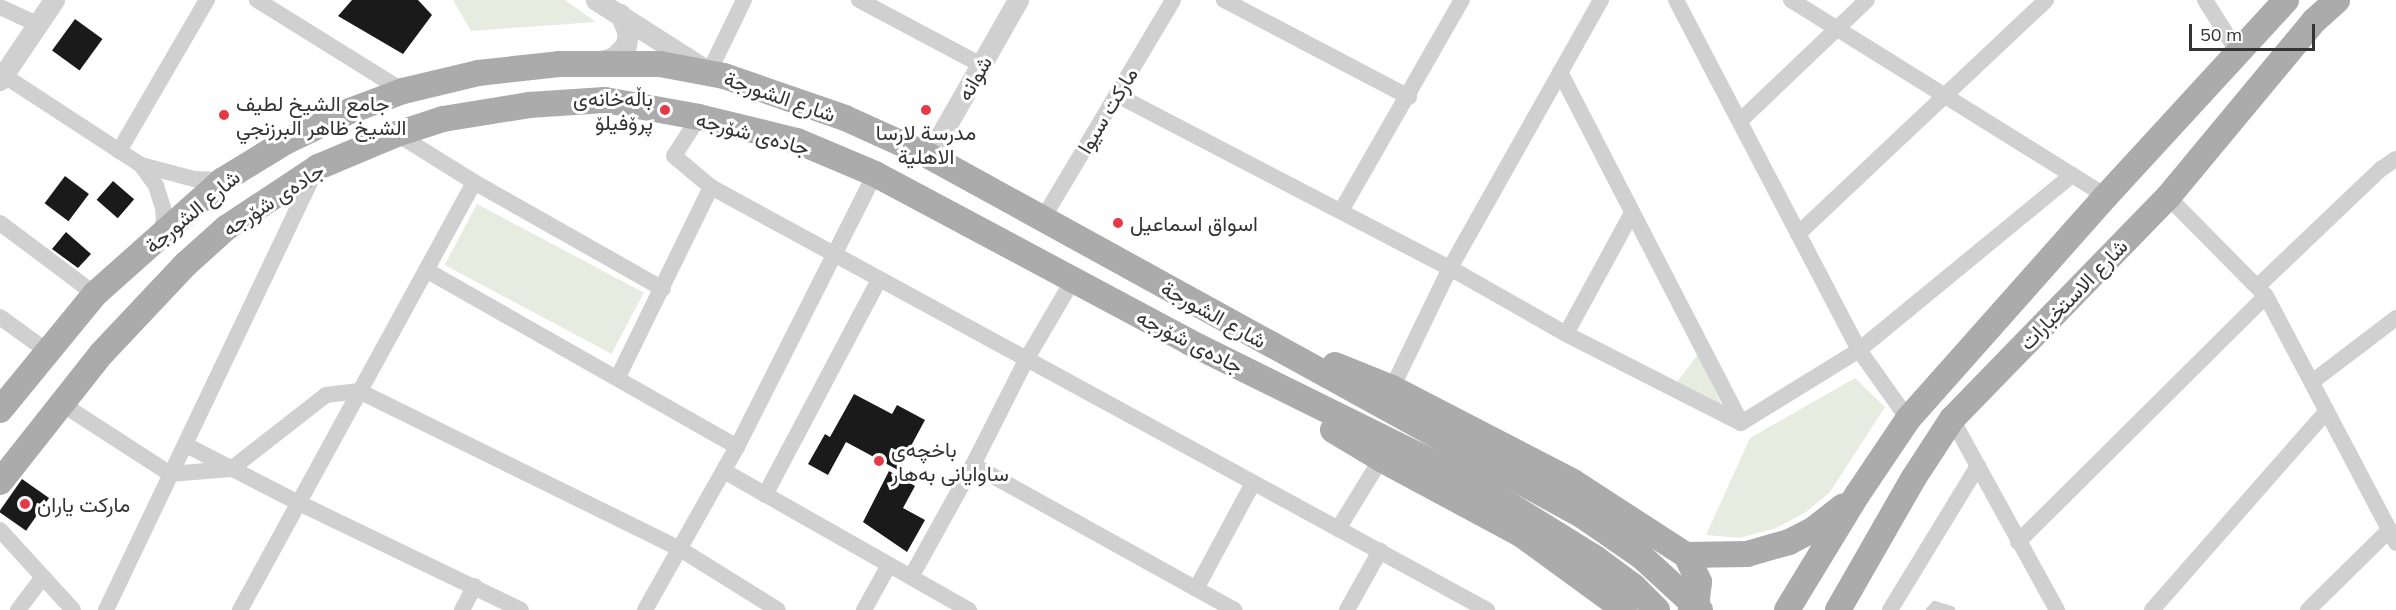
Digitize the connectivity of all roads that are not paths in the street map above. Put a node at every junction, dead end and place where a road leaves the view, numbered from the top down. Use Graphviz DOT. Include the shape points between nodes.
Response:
graph roads {
  1 [pos="54,0"];
  2 [pos="207,0"];
  3 [pos="257,0"];
  4 [pos="596,0"];
  5 [pos="744,0"];
  6 [pos="859,0"];
  7 [pos="1018,0"];
  8 [pos="1173,0"];
  9 [pos="1224,0"];
  10 [pos="1462,0"];
  11 [pos="1601,0"];
  12 [pos="1676,0"];
  13 [pos="1791,0"];
  14 [pos="1867,0"];
  15 [pos="2046,0"];
  16 [pos="2205,0"];
  17 [pos="2286,0"];
  18 [pos="2292,0"];
  19 [pos="2337,0"];
  20 [pos="0,7"];
  21 [pos="620,14"];
  22 [pos="2314,21"];
  23 [pos="37,24"];
  24 [pos="1838,29"];
  25 [pos="2237,51"];
  26 [pos="597,62"];
  27 [pos="981,65"];
  28 [pos="709,72"];
  29 [pos="1560,72"];
  30 [pos="2,77"];
  31 [pos="402,91"];
  32 [pos="1117,95"];
  33 [pos="1944,95"];
  34 [pos="1409,97"];
  35 [pos="699,117"];
  36 [pos="1740,121"];
  37 [pos="397,134"];
  38 [pos="119,151"];
  39 [pos="929,156"];
  40 [pos="2396,159"];
  41 [pos="141,165"];
  42 [pos="318,167"];
  43 [pos="875,174"];
  44 [pos="2072,175"];
  45 [pos="223,180"];
  46 [pos="474,182"];
  47 [pos="711,188"];
  48 [pos="2106,196"];
  49 [pos="2168,197"];
  50 [pos="1341,211"];
  51 [pos="1632,213"];
  52 [pos="1035,216"];
  53 [pos="0,223"];
  54 [pos="1798,234"];
  55 [pos="159,237"];
  56 [pos="1009,246"];
  57 [pos="832,254"];
  58 [pos="1449,268"];
  59 [pos="426,270"];
  60 [pos="879,280"];
  61 [pos="1073,280"];
  62 [pos="663,289"];
  63 [pos="2262,291"];
  64 [pos="95,294"];
  65 [pos="0,317"];
  66 [pos="2396,318"];
  67 [pos="1224,320"];
  68 [pos="1566,334"];
  69 [pos="1189,342"];
  70 [pos="1859,350"];
  71 [pos="47,351"];
  72 [pos="1026,360"];
  73 [pos="618,378"];
  74 [pos="2312,382"];
  75 [pos="1392,388"];
  76 [pos="359,391"];
  77 [pos="62,404"];
  78 [pos="0,410"];
  79 [pos="2327,411"];
  80 [pos="1908,419"];
  81 [pos="1952,419"];
  82 [pos="1741,423"];
  83 [pos="186,445"];
  84 [pos="737,447"];
  85 [pos="1381,459"];
  86 [pos="973,465"];
  87 [pos="1978,466"];
  88 [pos="4,468"];
  89 [pos="231,469"];
  90 [pos="724,471"];
  91 [pos="170,474"];
  92 [pos="1253,483"];
  93 [pos="765,495"];
  94 [pos="1857,495"];
  95 [pos="299,504"];
  96 [pos="1338,529"];
  97 [pos="0,530"];
  98 [pos="2393,537"];
  99 [pos="2018,542"];
  100 [pos="680,549"];
  101 [pos="1380,551"];
  102 [pos="1686,555"];
  103 [pos="889,565"];
  104 [pos="43,577"];
  105 [pos="911,577"];
  106 [pos="475,586"];
  107 [pos="1196,589"];
  108 [pos="1846,599"];
  109 [pos="1232,609"];
  110 [pos="1623,609"];
  111 [pos="18,610"];
  112 [pos="73,610"];
  113 [pos="106,610"];
  114 [pos="240,610"];
  115 [pos="462,610"];
  116 [pos="521,610"];
  117 [pos="645,610"];
  118 [pos="778,610"];
  119 [pos="864,610"];
  120 [pos="969,610"];
  121 [pos="1347,610"];
  122 [pos="1487,610"];
  123 [pos="1657,610"];
  124 [pos="1691,610"];
  125 [pos="1700,610"];
  126 [pos="1787,610"];
  127 [pos="1838,610"];
  128 [pos="1890,610"];
  129 [pos="1930,610"];
  130 [pos="1951,610"];
  131 [pos="2057,610"];
  132 [pos="2152,610"];
  133 [pos="2308,610"];
  1 -- 23 [label="street"];
  2 -- 38 [label="street"];
  3 -- 31 [label="street"];
  4 -- 21 [label="street"];
  5 -- 28 [label="street"];
  6 -- 27 [label="street"];
  7 -- 27 [label="street, شوانە"];
  8 -- 32 [label="street, مارکت سیوا"];
  9 -- 34 [label="street"];
  10 -- 34 [label="street"];
  11 -- 29 [label="street"];
  12 -- 36 [label="street"];
  13 -- 24 [label="street"];
  14 -- 24 [label="street"];
  15 -- 33 [label="street"];
  16 -- 25 [label="street"];
  17 -- 25 [label="main road, شارع الاستخبارات"];
  18 -- 22 [label="main road"];
  19 -- 22 [label="main road, شارع الاستخبارات"];
  20 -- 23 [label="street"];
  21 -- 26 [label="street" via="628,33 626,45 614,57"];
  21 -- 28 [label="street"];
  22 -- 49 [label="main road, شارع الاستخبارات"];
  23 -- 30 [label="street"];
  24 -- 33 [label="street"];
  24 -- 36 [label="street"];
  25 -- 48 [label="main road, شارع الاستخبارات"];
  26 -- 28 [label="main road, شارع الشورجة" via="660,64"];
  26 -- 31 [label="main road, شارع الشورجة" via="478,73"];
  27 -- 39 [label="street, شوانە"];
  28 -- 39 [label="main road, شارع الشورجة" via="845,118"];
  29 -- 51 [label="street"];
  29 -- 58 [label="street"];
  30 -- 38 [label="street"];
  31 -- 45 [label="main road, شارع الشورجة" via="287,141"];
  32 -- 50 [label="street"];
  32 -- 52 [label="street, مارکت سیوا"];
  33 -- 44 [label="street"];
  33 -- 54 [label="street"];
  34 -- 50 [label="street"];
  35 -- 37 [label="main road, جادەی شۆرجە" via="605,100 529,105 444,119"];
  35 -- 43 [label="main road, جادەی شۆرجە" via="797,141"];
  35 -- 47 [label="street" via="674,156"];
  36 -- 54 [label="street"];
  37 -- 42 [label="main road, جادەی شۆرجە"];
  37 -- 46 [label="street"];
  38 -- 41 [label="street"];
  39 -- 52 [label="main road, شارع الشورجة"];
  40 -- 63 [label="street" via="2381,169"];
  41 -- 45 [label="street" via="194,179"];
  41 -- 55 [label="street" via="156,186 163,207"];
  42 -- 77 [label="main road, جادەی شۆرجە" via="226,228 186,264 102,353"];
  42 -- 83 [label="street"];
  43 -- 56 [label="main road, جادەی شۆرجە"];
  43 -- 57 [label="street"];
  44 -- 48 [label="street"];
  44 -- 70 [label="street"];
  45 -- 55 [label="main road, شارع الشورجة"];
  46 -- 59 [label="street"];
  46 -- 62 [label="street"];
  47 -- 57 [label="street"];
  47 -- 62 [label="street"];
  48 -- 80 [label="main road, شارع الاستخبارات"];
  49 -- 63 [label="street"];
  49 -- 81 [label="main road, شارع الاستخبارات"];
  50 -- 58 [label="street"];
  51 -- 68 [label="street"];
  51 -- 82 [label="street"];
  52 -- 56 [label="main road"];
  52 -- 67 [label="main road, شارع الشورجة"];
  53 -- 64 [label="street"];
  54 -- 70 [label="street"];
  55 -- 64 [label="main road, شارع الشورجة"];
  56 -- 61 [label="main road, جادەی شۆرجە"];
  57 -- 60 [label="street"];
  57 -- 84 [label="street"];
  58 -- 68 [label="street"];
  58 -- 75 [label="street"];
  59 -- 73 [label="street"];
  59 -- 76 [label="street"];
  60 -- 72 [label="street"];
  60 -- 93 [label="street"];
  61 -- 69 [label="main road, جادەی شۆرجە"];
  61 -- 72 [label="street"];
  62 -- 73 [label="street"];
  63 -- 74 [label="street"];
  63 -- 99 [label="street"];
  64 -- 71 [label="main road, شارع الشورجة"];
  65 -- 71 [label="street"];
  66 -- 74 [label="street"];
  67 -- 75 [label="main road"];
  67 -- 125 [label="main road, شارع الشورجة" via="1583,516 1641,556"];
  68 -- 82 [label="street"];
  69 -- 85 [label="main road"];
  69 -- 123 [label="main road, جادەی شۆرجە" via="1474,483 1557,533 1633,586"];
  70 -- 80 [label="street"];
  70 -- 82 [label="street"];
  71 -- 78 [label="main road, شارع الشورجة"];
  72 -- 86 [label="street"];
  72 -- 92 [label="street"];
  73 -- 84 [label="street"];
  74 -- 79 [label="street"];
  75 -- 102 [label="main road" via="1573,482"];
  76 -- 89 [label="street" via="326,395"];
  76 -- 95 [label="street"];
  76 -- 100 [label="street"];
  77 -- 88 [label="main road, جادەی شۆرجە"];
  77 -- 91 [label="street"];
  79 -- 98 [label="street"];
  79 -- 132 [label="street"];
  80 -- 94 [label="main road, شارع الاستخبارات"];
  81 -- 87 [label="street"];
  81 -- 108 [label="main road, شارع الاستخبارات" via="1913,479"];
  83 -- 89 [label="street"];
  83 -- 91 [label="street"];
  84 -- 90 [label="street"];
  85 -- 96 [label="street"];
  85 -- 110 [label="main road" via="1522,535"];
  86 -- 105 [label="street"];
  86 -- 107 [label="street"];
  87 -- 99 [label="street"];
  87 -- 128 [label="street"];
  89 -- 91 [label="street"];
  89 -- 95 [label="street"];
  90 -- 93 [label="street"];
  90 -- 100 [label="street"];
  91 -- 113 [label="street"];
  92 -- 96 [label="street"];
  92 -- 107 [label="street"];
  93 -- 103 [label="street"];
  94 -- 102 [label="main road" via="1814,529 1790,542 1748,554"];
  94 -- 126 [label="main road, شارع الاستخبارات"];
  95 -- 106 [label="street"];
  95 -- 114 [label="street"];
  96 -- 101 [label="street"];
  97 -- 104 [label="street"];
  98 -- 133 [label="street"];
  99 -- 131 [label="street"];
  100 -- 117 [label="street"];
  100 -- 118 [label="street"];
  101 -- 121 [label="street"];
  101 -- 122 [label="street"];
  102 -- 124 [label="main road" via="1699,582"];
  103 -- 105 [label="street"];
  103 -- 119 [label="street"];
  104 -- 111 [label="street"];
  104 -- 112 [label="street"];
  105 -- 120 [label="street"];
  106 -- 115 [label="street"];
  106 -- 116 [label="street"];
  107 -- 109 [label="street"];
  108 -- 127 [label="main road, شارع الاستخبارات"];
  129 -- 130 [label="lane" via="1935,605"];
}
